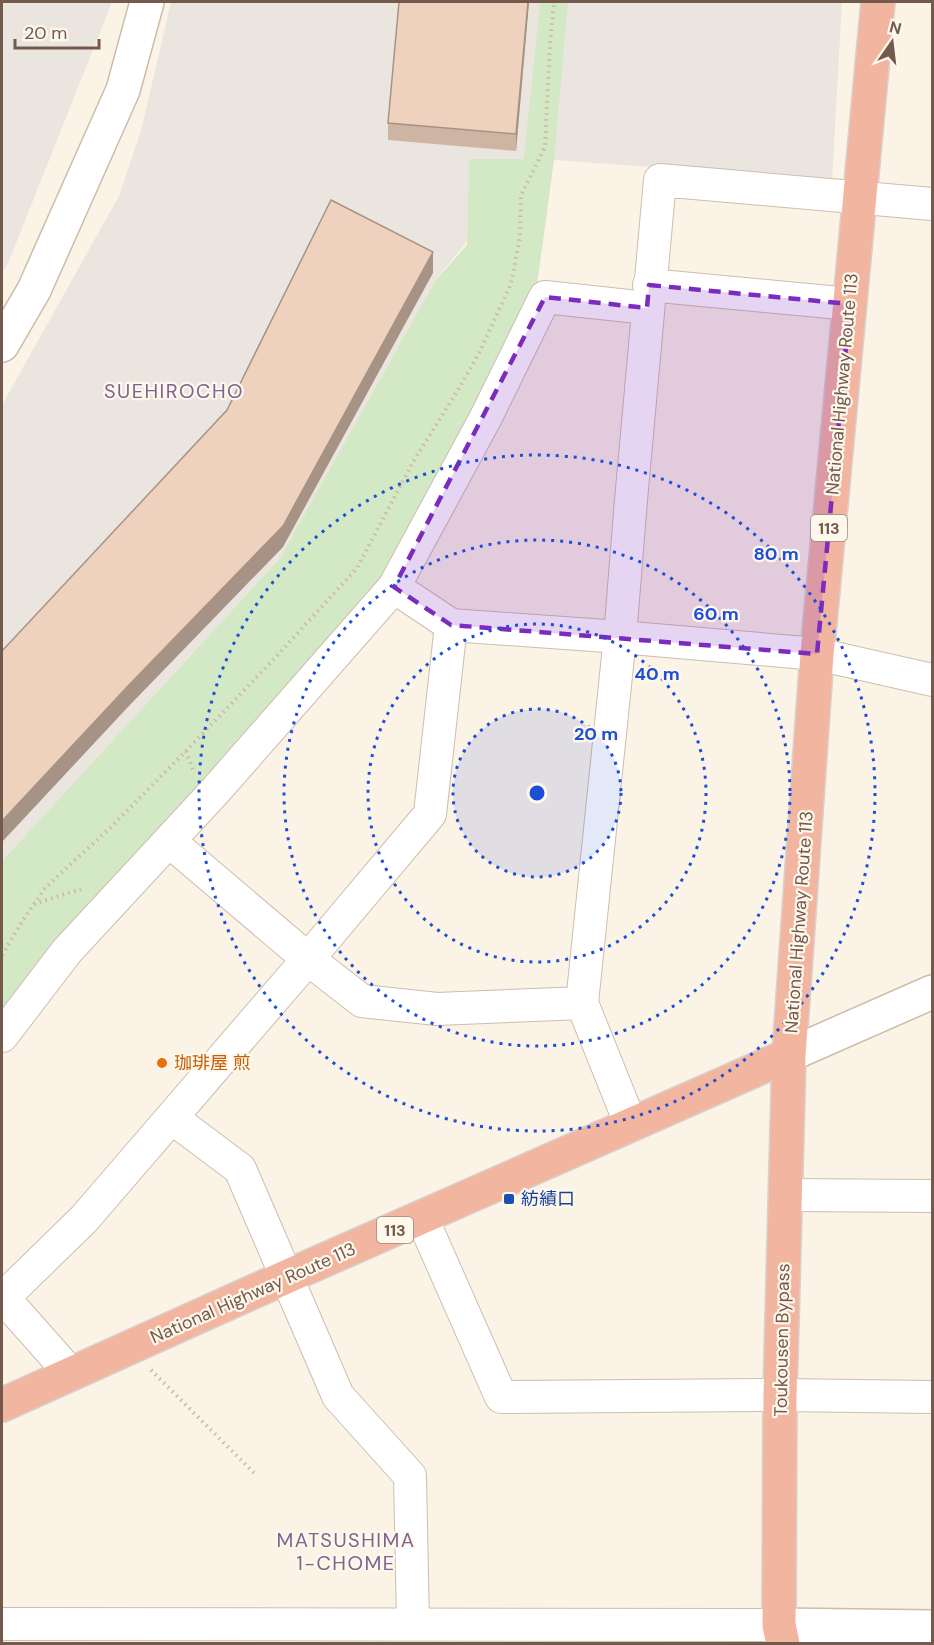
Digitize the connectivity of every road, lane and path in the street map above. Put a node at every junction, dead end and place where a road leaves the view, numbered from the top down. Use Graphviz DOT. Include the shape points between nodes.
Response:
graph roads {
  1 [pos="147,2"];
  2 [pos="554,2"];
  3 [pos="878,2"];
  4 [pos="860,198"];
  5 [pos="933,204"];
  6 [pos="648,296"];
  7 [pos="850,304"];
  8 [pos="2,345"];
  9 [pos="394,587"];
  10 [pos="451,625"];
  11 [pos="621,637"];
  12 [pos="817,654"];
  13 [pos="933,680"];
  14 [pos="169,841"];
  15 [pos="2,954"];
  16 [pos="308,959"];
  17 [pos="933,992"];
  18 [pos="582,1003"];
  19 [pos="2,1036"];
  20 [pos="789,1055"];
  21 [pos="171,1118"];
  22 [pos="631,1125"];
  23 [pos="785,1195"];
  24 [pos="933,1196"];
  25 [pos="422,1218"];
  26 [pos="286,1277"];
  27 [pos="2,1297"];
  28 [pos="129,1348"];
  29 [pos="71,1374"];
  30 [pos="780,1395"];
  31 [pos="933,1397"];
  32 [pos="2,1405"];
  33 [pos="254,1473"];
  34 [pos="2,1624"];
  35 [pos="413,1624"];
  36 [pos="933,1627"];
  37 [pos="778,1637"];
  38 [pos="807,1644"];
  1 -- 8 [label="street" via="123,90 34,290"];
  2 -- 15 [label="path" via="545,147 521,195 520,236 511,284 478,355 413,462 357,568 186,751 45,888"];
  3 -- 4 [label="highway, National Highway Route 113 / 113"];
  4 -- 5 [label="street"];
  4 -- 6 [label="street" via="660,180"];
  4 -- 7 [label="highway, National Highway Route 113 / 113"];
  6 -- 7 [label="street"];
  6 -- 9 [label="street" via="545,297 485,419"];
  6 -- 11 [label="street"];
  7 -- 12 [label="highway, National Highway Route 113 / 113"];
  9 -- 10 [label="street"];
  9 -- 14 [label="street"];
  10 -- 11 [label="street"];
  10 -- 16 [label="street" via="430,814"];
  11 -- 12 [label="street"];
  11 -- 18 [label="street"];
  12 -- 13 [label="street"];
  12 -- 20 [label="highway, National Highway Route 113 / 113"];
  14 -- 16 [label="street"];
  14 -- 19 [label="street" via="67,951"];
  16 -- 18 [label="street" via="362,1001 437,1010"];
  16 -- 21 [label="street"];
  17 -- 20 [label="street"];
  18 -- 22 [label="street"];
  20 -- 22 [label="highway, National Highway Route 113 / 113"];
  20 -- 23 [label="highway, Toukousen Bypass / 113"];
  21 -- 26 [label="street" via="240,1169"];
  21 -- 27 [label="street" via="84,1219"];
  22 -- 25 [label="highway, National Highway Route 113 / 113"];
  23 -- 24 [label="street"];
  23 -- 30 [label="highway, Toukousen Bypass / 113"];
  25 -- 26 [label="highway, National Highway Route 113 / 113"];
  25 -- 30 [label="street" via="501,1397"];
  26 -- 28 [label="highway, National Highway Route 113 / 113"];
  26 -- 35 [label="street" via="338,1396 410,1476"];
  27 -- 29 [label="street"];
  28 -- 29 [label="highway, National Highway Route 113 / 113"];
  28 -- 33 [label="path"];
  29 -- 32 [label="highway, National Highway Route 113 / 113"];
  30 -- 31 [label="street"];
  30 -- 37 [label="highway, Toukousen Bypass / 113"];
  34 -- 35 [label="street"];
  35 -- 37 [label="street"];
  36 -- 37 [label="street"];
  37 -- 38 [label="street"];
}
